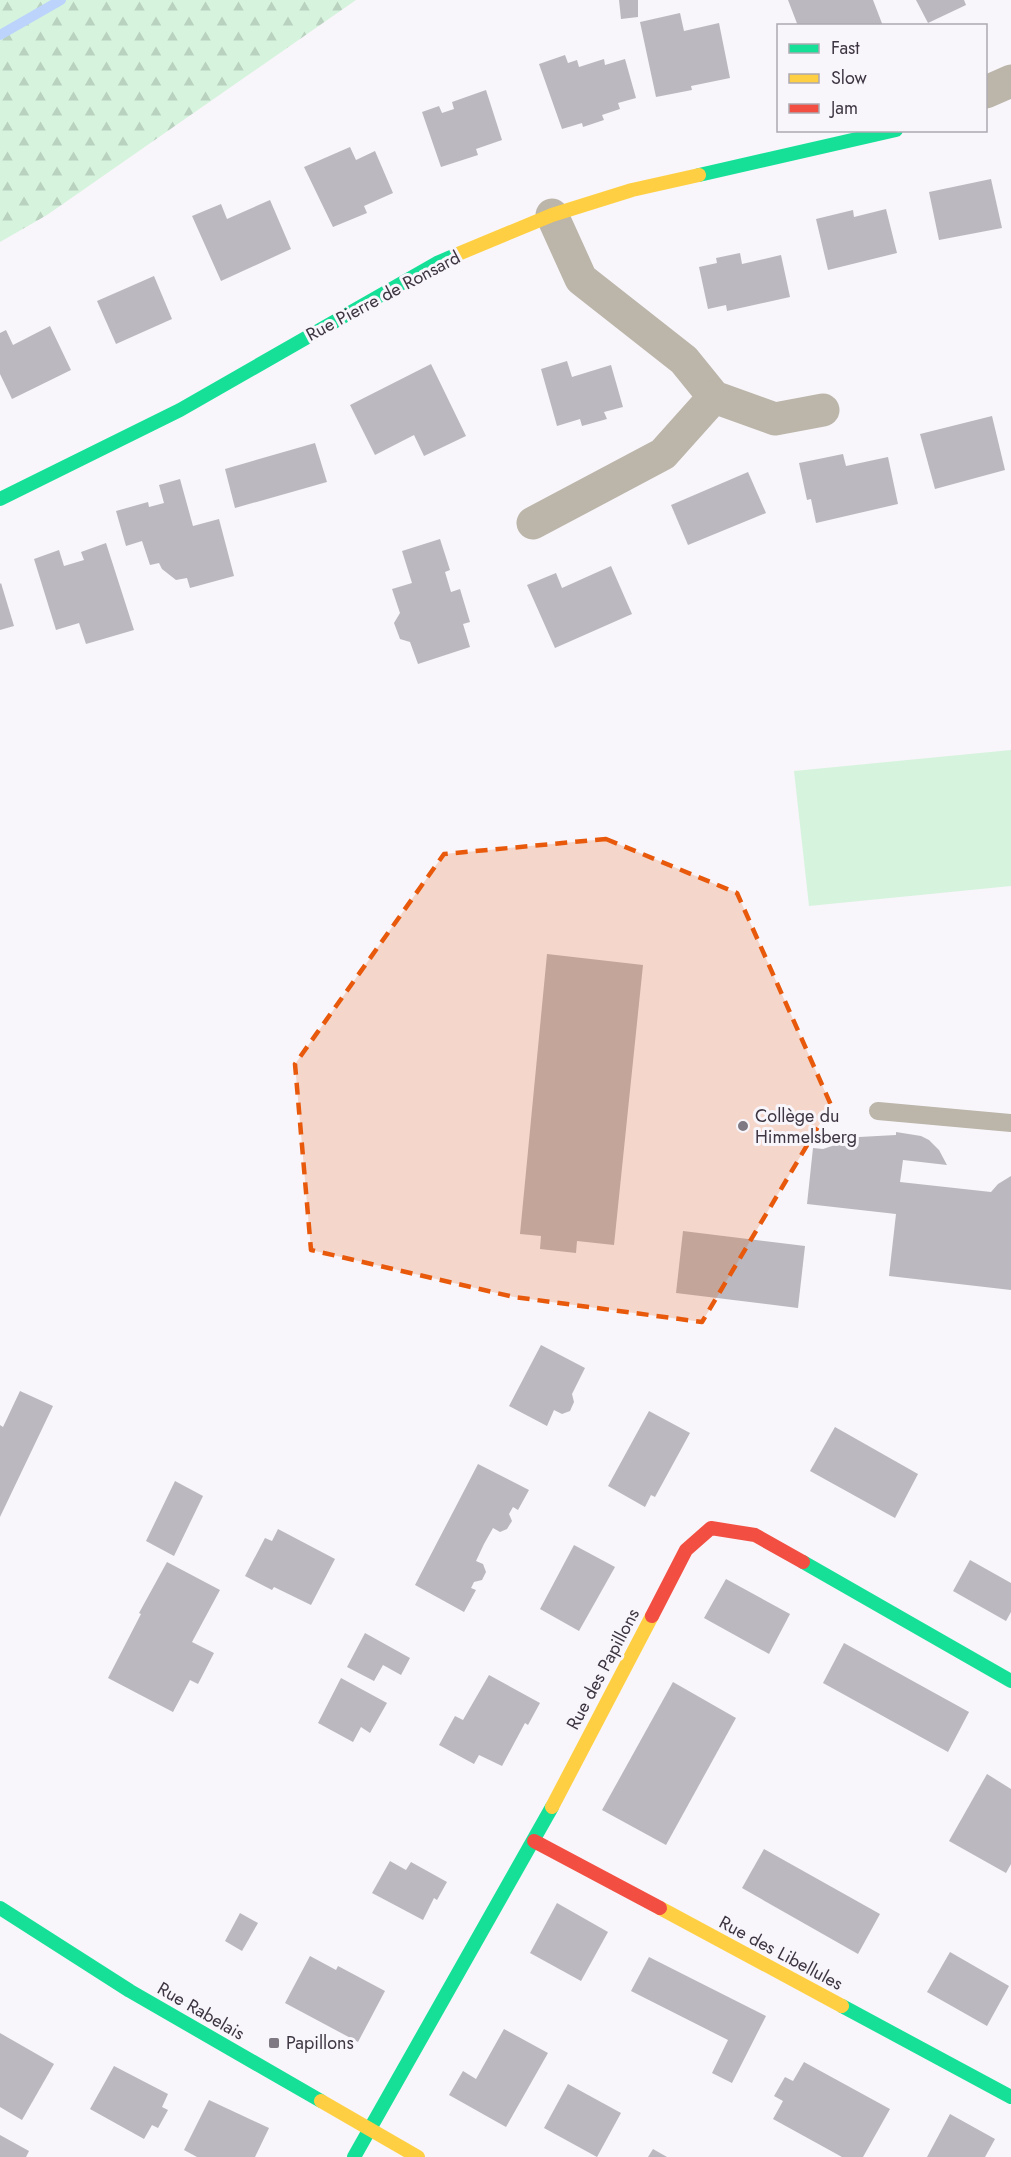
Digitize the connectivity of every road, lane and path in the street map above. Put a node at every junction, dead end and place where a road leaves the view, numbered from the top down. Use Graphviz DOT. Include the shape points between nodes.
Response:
graph roads {
  1 [pos="1011,81"];
  2 [pos="987,92"];
  3 [pos="887,132"];
  4 [pos="552,215"];
  5 [pos="714,397"];
  6 [pos="823,410"];
  7 [pos="0,499"];
  8 [pos="533,523"];
  9 [pos="878,1111"];
  10 [pos="1011,1123"];
  11 [pos="1011,1681"];
  12 [pos="534,1840"];
  13 [pos="0,1908"];
  14 [pos="1011,2097"];
  15 [pos="369,2130"];
  16 [pos="354,2157"];
  17 [pos="418,2157"];
  1 -- 2 [label="street"];
  3 -- 4 [label="street, Rue Pierre de Ronsard" via="632,190"];
  4 -- 5 [label="street" via="581,279 684,360"];
  4 -- 7 [label="street, Rue Pierre de Ronsard" via="436,263 180,410"];
  5 -- 6 [label="street" via="776,419"];
  5 -- 8 [label="street" via="663,454"];
  9 -- 10 [label="lane"];
  11 -- 12 [label="street, Rue des Papillons" via="755,1535 711,1528 686,1550"];
  12 -- 14 [label="street, Rue des Libellules"];
  12 -- 15 [label="street, Rue des Papillons"];
  13 -- 15 [label="street, Rue Rabelais" via="130,1991"];
  15 -- 16 [label="street, Rue des Papillons"];
  15 -- 17 [label="street, Rue Rabelais"];
}
